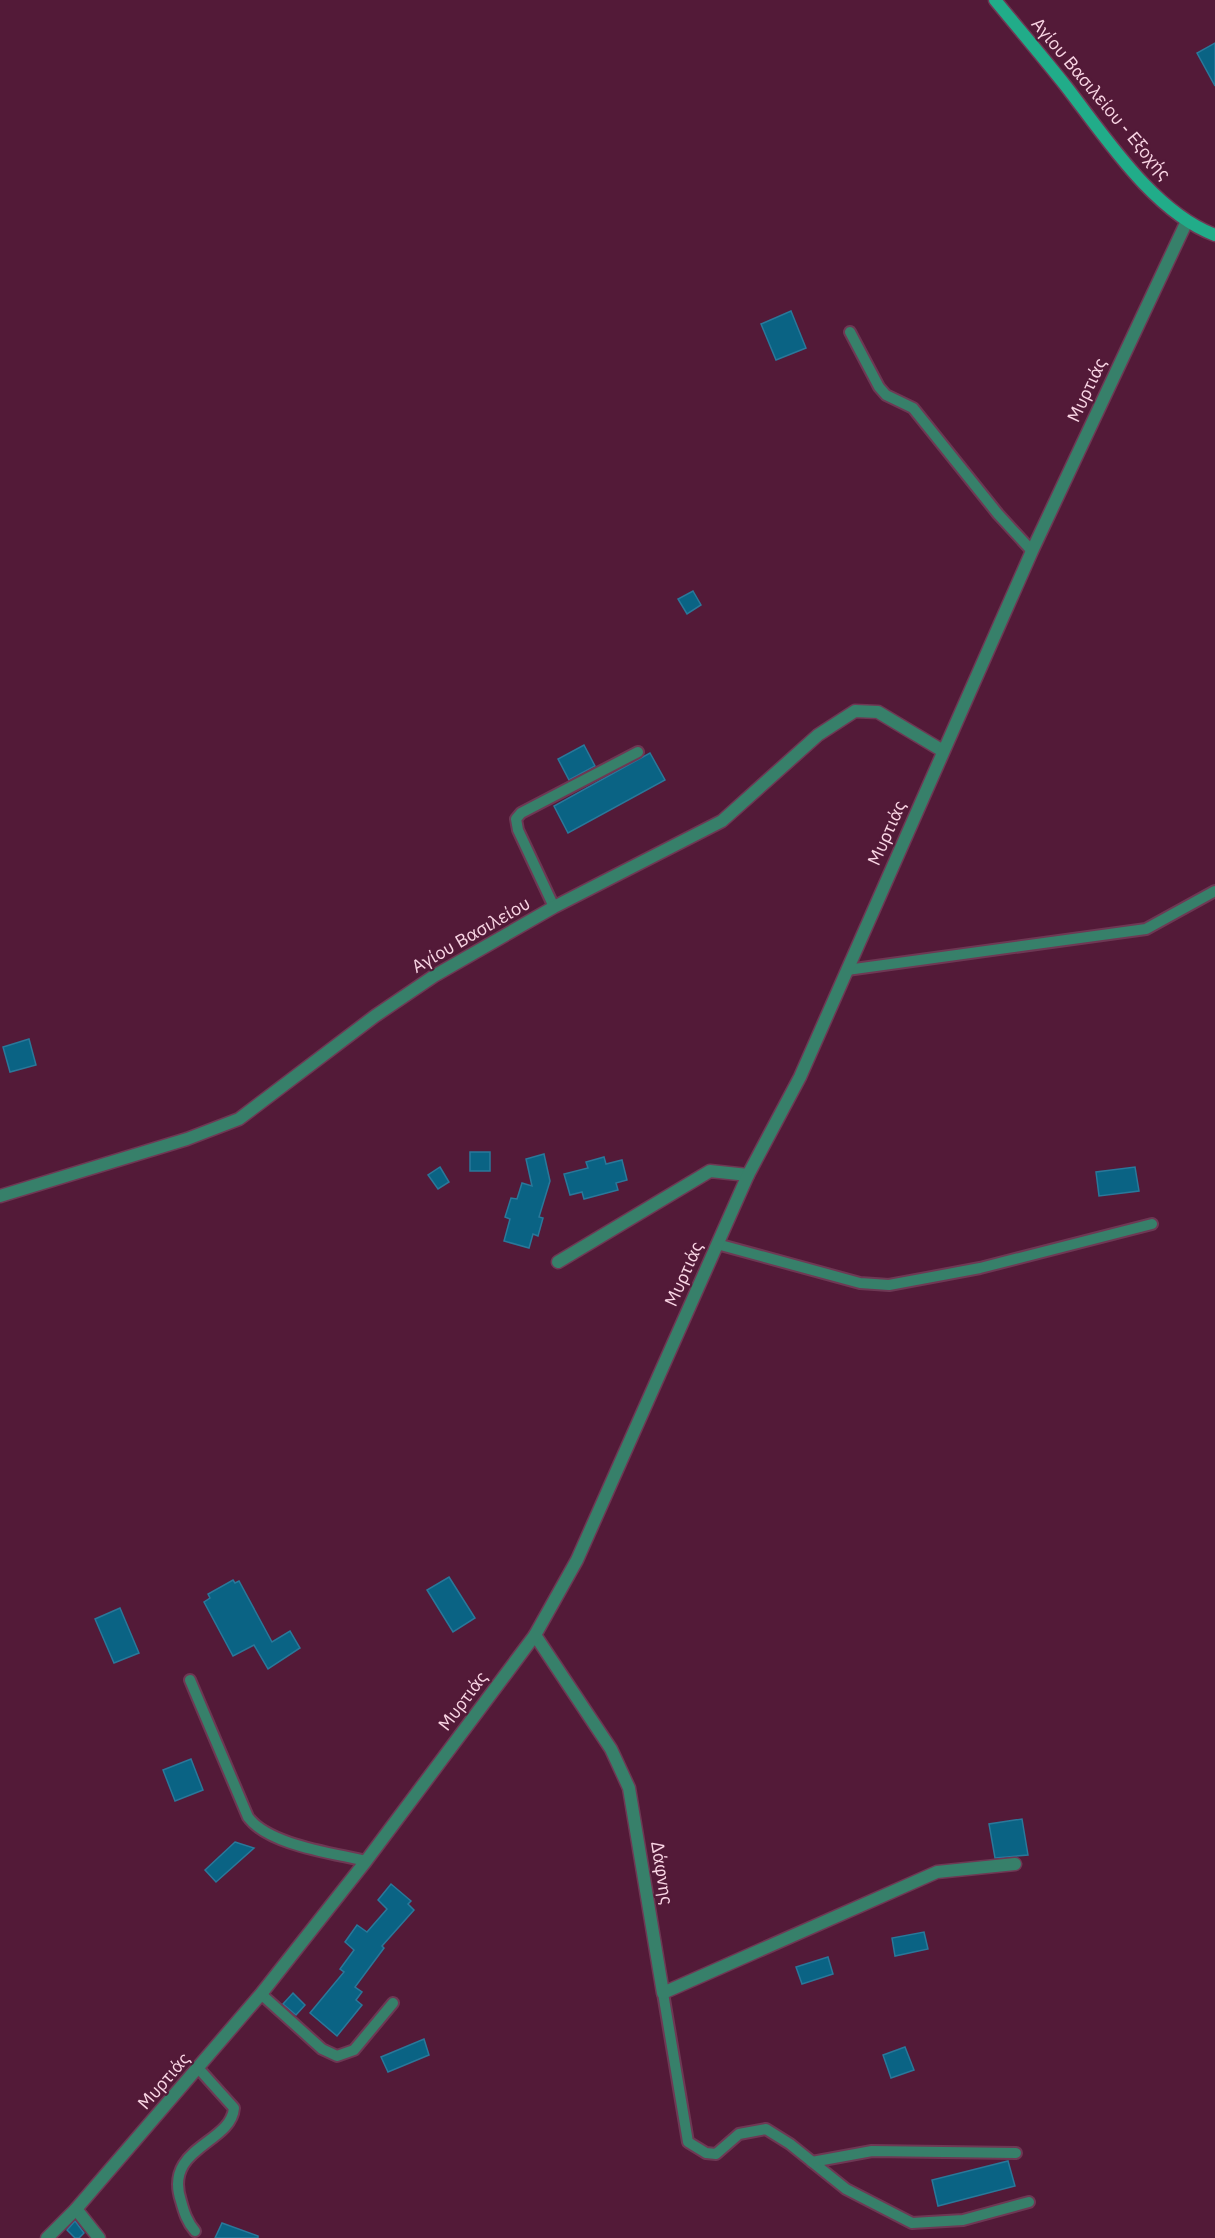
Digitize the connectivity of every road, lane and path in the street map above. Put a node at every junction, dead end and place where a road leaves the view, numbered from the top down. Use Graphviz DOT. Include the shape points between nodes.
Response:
graph roads {
  1 [pos="995,0"];
  2 [pos="1187,221"];
  3 [pos="1215,234"];
  4 [pos="850,332"];
  5 [pos="1032,551"];
  6 [pos="943,751"];
  7 [pos="638,752"];
  8 [pos="1215,891"];
  9 [pos="554,907"];
  10 [pos="847,970"];
  11 [pos="748,1175"];
  12 [pos="0,1196"];
  13 [pos="1152,1224"];
  14 [pos="717,1244"];
  15 [pos="558,1262"];
  16 [pos="535,1635"];
  17 [pos="190,1680"];
  18 [pos="366,1861"];
  19 [pos="1015,1864"];
  20 [pos="663,1993"];
  21 [pos="261,1995"];
  22 [pos="393,2003"];
  23 [pos="199,2069"];
  24 [pos="1016,2153"];
  25 [pos="812,2162"];
  26 [pos="1029,2202"];
  27 [pos="76,2209"];
  28 [pos="195,2231"];
  29 [pos="47,2238"];
  30 [pos="99,2238"];
  1 -- 2 [label="main road, Αγίου Βασιλείου - Εξοχής" via="1124,161"];
  2 -- 3 [label="main road, Αγίου Βασιλείου - Εξοχής"];
  2 -- 5 [label="street, Μυρτιάς"];
  4 -- 5 [label="lane" via="879,387 913,408"];
  5 -- 6 [label="street, Μυρτιάς"];
  6 -- 9 [label="street, Αγίου Βασιλείου" via="878,712 855,711 818,735 722,821"];
  6 -- 10 [label="street, Μυρτιάς"];
  7 -- 9 [label="lane" via="516,819"];
  8 -- 10 [label="lane" via="1146,929"];
  9 -- 12 [label="street, Αγίου Βασιλείου" via="434,976 239,1119 187,1139"];
  10 -- 11 [label="street, Μυρτιάς" via="800,1077"];
  11 -- 14 [label="street, Μυρτιάς"];
  11 -- 15 [label="street" via="711,1171"];
  13 -- 14 [label="lane" via="980,1268 889,1285 860,1283"];
  14 -- 16 [label="street, Μυρτιάς" via="577,1560"];
  16 -- 18 [label="street, Μυρτιάς"];
  16 -- 20 [label="street, Δάφνης" via="612,1749 629,1788"];
  17 -- 18 [label="lane" via="255,1827 290,1842"];
  18 -- 21 [label="street, Μυρτιάς"];
  19 -- 20 [label="street" via="937,1872"];
  20 -- 25 [label="lane, Δάφνης" via="688,2142 706,2153 716,2154 740,2134 766,2129"];
  21 -- 22 [label="lane" via="322,2049 337,2056 354,2050"];
  21 -- 23 [label="street, Μυρτιάς"];
  23 -- 27 [label="street, Μυρτιάς"];
  23 -- 28 [label="lane" via="234,2108 229,2123 206,2141 181,2170 178,2192"];
  24 -- 25 [label="lane" via="872,2151"];
  25 -- 26 [label="lane" via="846,2188 912,2223 963,2220"];
  27 -- 29 [label="street, Μυρτιάς"];
  27 -- 30 [label="street"];
}
